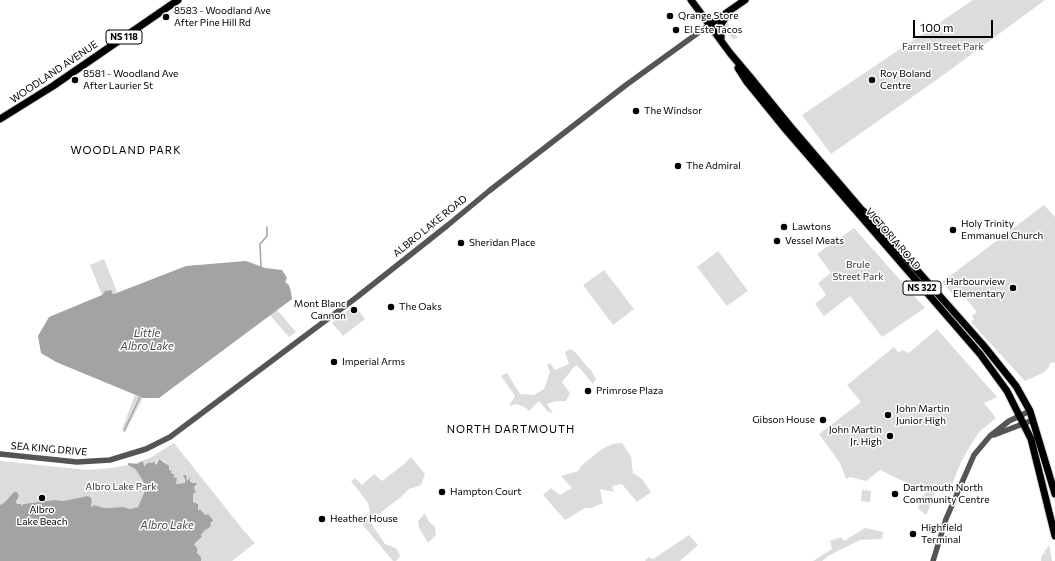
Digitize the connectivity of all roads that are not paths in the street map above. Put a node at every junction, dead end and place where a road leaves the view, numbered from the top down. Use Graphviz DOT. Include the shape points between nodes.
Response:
graph roads {
  1 [pos="178,0"];
  2 [pos="692,0"];
  3 [pos="745,0"];
  4 [pos="733,8"];
  5 [pos="709,24"];
  6 [pos="721,40"];
  7 [pos="730,53"];
  8 [pos="0,119"];
  9 [pos="1030,412"];
  10 [pos="1020,416"];
  11 [pos="1034,420"];
  12 [pos="1024,424"];
  13 [pos="990,436"];
  14 [pos="0,454"];
  15 [pos="121,457"];
  16 [pos="1055,494"];
  17 [pos="1055,536"];
  18 [pos="933,561"];
  1 -- 8 [label="main road, WOODLAND AVENUE / NS 118" via="53,86"];
  2 -- 5 [label="main road, VICTORIA ROAD / NS 322"];
  3 -- 4 [label="main road, ALBRO LAKE ROAD"];
  4 -- 5 [label="main road, ALBRO LAKE ROAD"];
  4 -- 6 [label="main road" via="721,24"];
  5 -- 6 [label="main road, VICTORIA ROAD / NS 322"];
  5 -- 15 [label="street, ALBRO LAKE ROAD" via="489,191 357,297 170,437 146,449"];
  6 -- 7 [label="main road, VICTORIA ROAD / NS 322"];
  7 -- 9 [label="main road, VICTORIA ROAD / NS 322" via="817,158 998,364 1016,386"];
  7 -- 10 [label="main road, VICTORIA ROAD / NS 322" via="747,82 786,130 980,354 1007,391"];
  9 -- 10 [label="street"];
  9 -- 11 [label="main road, VICTORIA ROAD / NS 322"];
  10 -- 12 [label="main road, VICTORIA ROAD / NS 322"];
  10 -- 13 [label="street" via="1008,421"];
  11 -- 12 [label="street"];
  11 -- 16 [label="main road, VICTORIA ROAD / NS 322"];
  12 -- 13 [label="street"];
  12 -- 17 [label="main road, VICTORIA ROAD / NS 322" via="1036,458"];
  13 -- 18 [label="street" via="974,455 946,519"];
  14 -- 15 [label="street, SEA KING DRIVE" via="77,462"];
}
